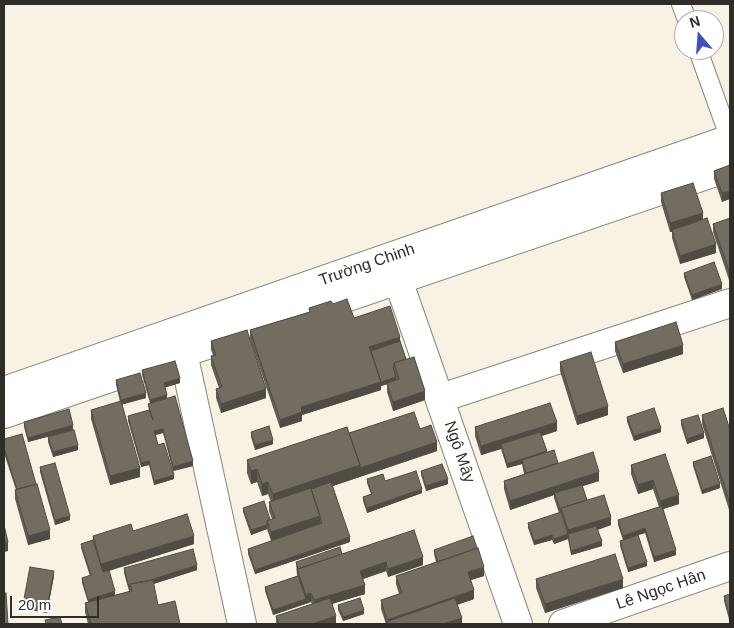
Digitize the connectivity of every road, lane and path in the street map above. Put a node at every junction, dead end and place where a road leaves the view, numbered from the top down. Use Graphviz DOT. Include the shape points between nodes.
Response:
graph roads {
  1 [pos="702,60"];
  2 [pos="730,139"];
  3 [pos="730,167"];
  4 [pos="398,280"];
  5 [pos="730,303"];
  6 [pos="183,353"];
  7 [pos="4,391"];
  8 [pos="441,398"];
  9 [pos="4,414"];
  10 [pos="730,566"];
  11 [pos="242,624"];
  12 [pos="518,624"];
  13 [pos="563,624"];
  1 -- 2 [label="lane"];
  2 -- 7 [label="street, Trường Chinh"];
  3 -- 4 [label="street, Trường Chinh"];
  4 -- 6 [label="street, Trường Chinh"];
  4 -- 8 [label="street, Ngô Mây"];
  5 -- 8 [label="street"];
  6 -- 9 [label="street, Trường Chinh"];
  6 -- 11 [label="street"];
  8 -- 12 [label="street, Ngô Mây"];
  10 -- 13 [label="street, Lê Ngọc Hân"];
}
